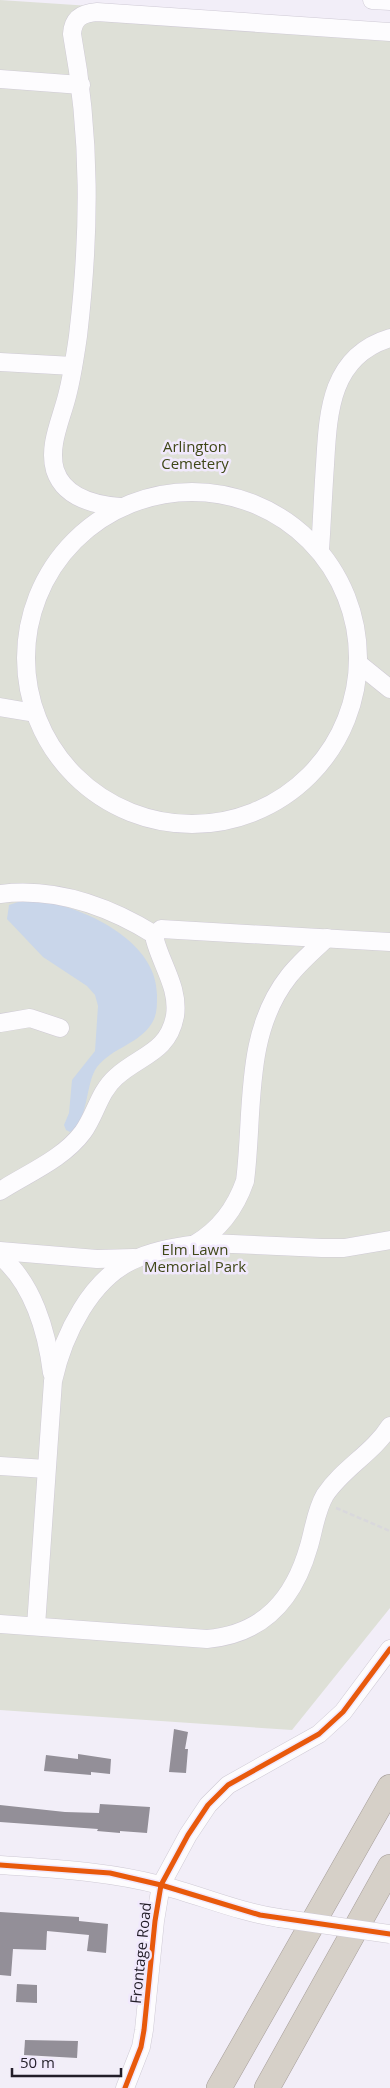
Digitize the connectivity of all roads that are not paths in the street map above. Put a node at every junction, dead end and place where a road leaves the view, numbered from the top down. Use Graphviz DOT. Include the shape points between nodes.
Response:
graph roads {
  1 [pos="372,0"];
  2 [pos="390,1"];
  3 [pos="390,32"];
  4 [pos="0,78"];
  5 [pos="81,85"];
  6 [pos="390,338"];
  7 [pos="0,362"];
  8 [pos="73,366"];
  9 [pos="120,507"];
  10 [pos="320,550"];
  11 [pos="359,664"];
  12 [pos="390,689"];
  13 [pos="0,707"];
  14 [pos="35,714"];
  15 [pos="0,894"];
  16 [pos="155,935"];
  17 [pos="327,938"];
  18 [pos="390,942"];
  19 [pos="0,1023"];
  20 [pos="60,1028"];
  21 [pos="0,1191"];
  22 [pos="390,1240"];
  23 [pos="195,1244"];
  24 [pos="0,1251"];
  25 [pos="0,1256"];
  26 [pos="137,1258"];
  27 [pos="53,1381"];
  28 [pos="390,1426"];
  29 [pos="0,1466"];
  30 [pos="46,1469"];
  31 [pos="0,1624"];
  32 [pos="36,1626"];
  33 [pos="390,1649"];
  34 [pos="390,1775"];
  35 [pos="390,1786"];
  36 [pos="0,1866"];
  37 [pos="390,1867"];
  38 [pos="339,1879"];
  39 [pos="161,1885"];
  40 [pos="390,1934"];
  41 [pos="125,2088"];
  42 [pos="219,2088"];
  43 [pos="267,2088"];
  1 -- 2 [label="street"];
  3 -- 5 [label="street" via="90,13 78,18 73,27"];
  4 -- 5 [label="street"];
  5 -- 8 [label="street" via="88,172 80,319"];
  6 -- 10 [label="street" via="348,365 334,392 327,427"];
  7 -- 8 [label="street"];
  8 -- 9 [label="street" via="54,441 55,470 62,485 76,495 98,504"];
  9 -- 10 [label="street" via="153,495 188,490 224,494 257,504 285,519"];
  9 -- 14 [label="street" via="90,526 66,549 46,576 33,607 26,643 27,680"];
  10 -- 11 [label="street" via="346,593 355,623"];
  11 -- 12 [label="street"];
  11 -- 14 [label="street" via="354,695 342,729 327,756 304,782 272,805 233,820 193,825 155,821 122,809 95,794 71,773 50,746"];
  13 -- 14 [label="street"];
  15 -- 16 [label="street" via="37,891 59,895 106,909"];
  16 -- 17 [label="street" via="167,928"];
  16 -- 21 [label="street" via="174,993 174,1018 167,1038 154,1053 124,1070 110,1083 84,1130 68,1148"];
  17 -- 18 [label="street"];
  17 -- 23 [label="street" via="288,977 268,1013 255,1060 245,1181 240,1196 220,1225 210,1236"];
  19 -- 20 [label="street" via="30,1018"];
  22 -- 23 [label="street" via="329,1248"];
  23 -- 26 [label="street"];
  24 -- 26 [label="street" via="104,1259"];
  25 -- 27 [label="street" via="28,1291 46,1340"];
  26 -- 27 [label="street" via="117,1270 90,1297 68,1334"];
  27 -- 30 [label="street"];
  28 -- 32 [label="street" via="322,1501 294,1586 272,1613 241,1632 207,1639"];
  29 -- 30 [label="street"];
  30 -- 32 [label="street"];
  31 -- 32 [label="street"];
  33 -- 39 [label="street, Frontage Road" via="343,1712 319,1734 228,1785 208,1805"];
  34 -- 38 [label="highway"];
  35 -- 38 [label="highway"];
  36 -- 39 [label="street" via="110,1873"];
  37 -- 43 [label="highway"];
  38 -- 42 [label="highway"];
  39 -- 40 [label="street, bridge" via="244,1911"];
  39 -- 41 [label="street, Frontage Road" via="141,2047"];
}
